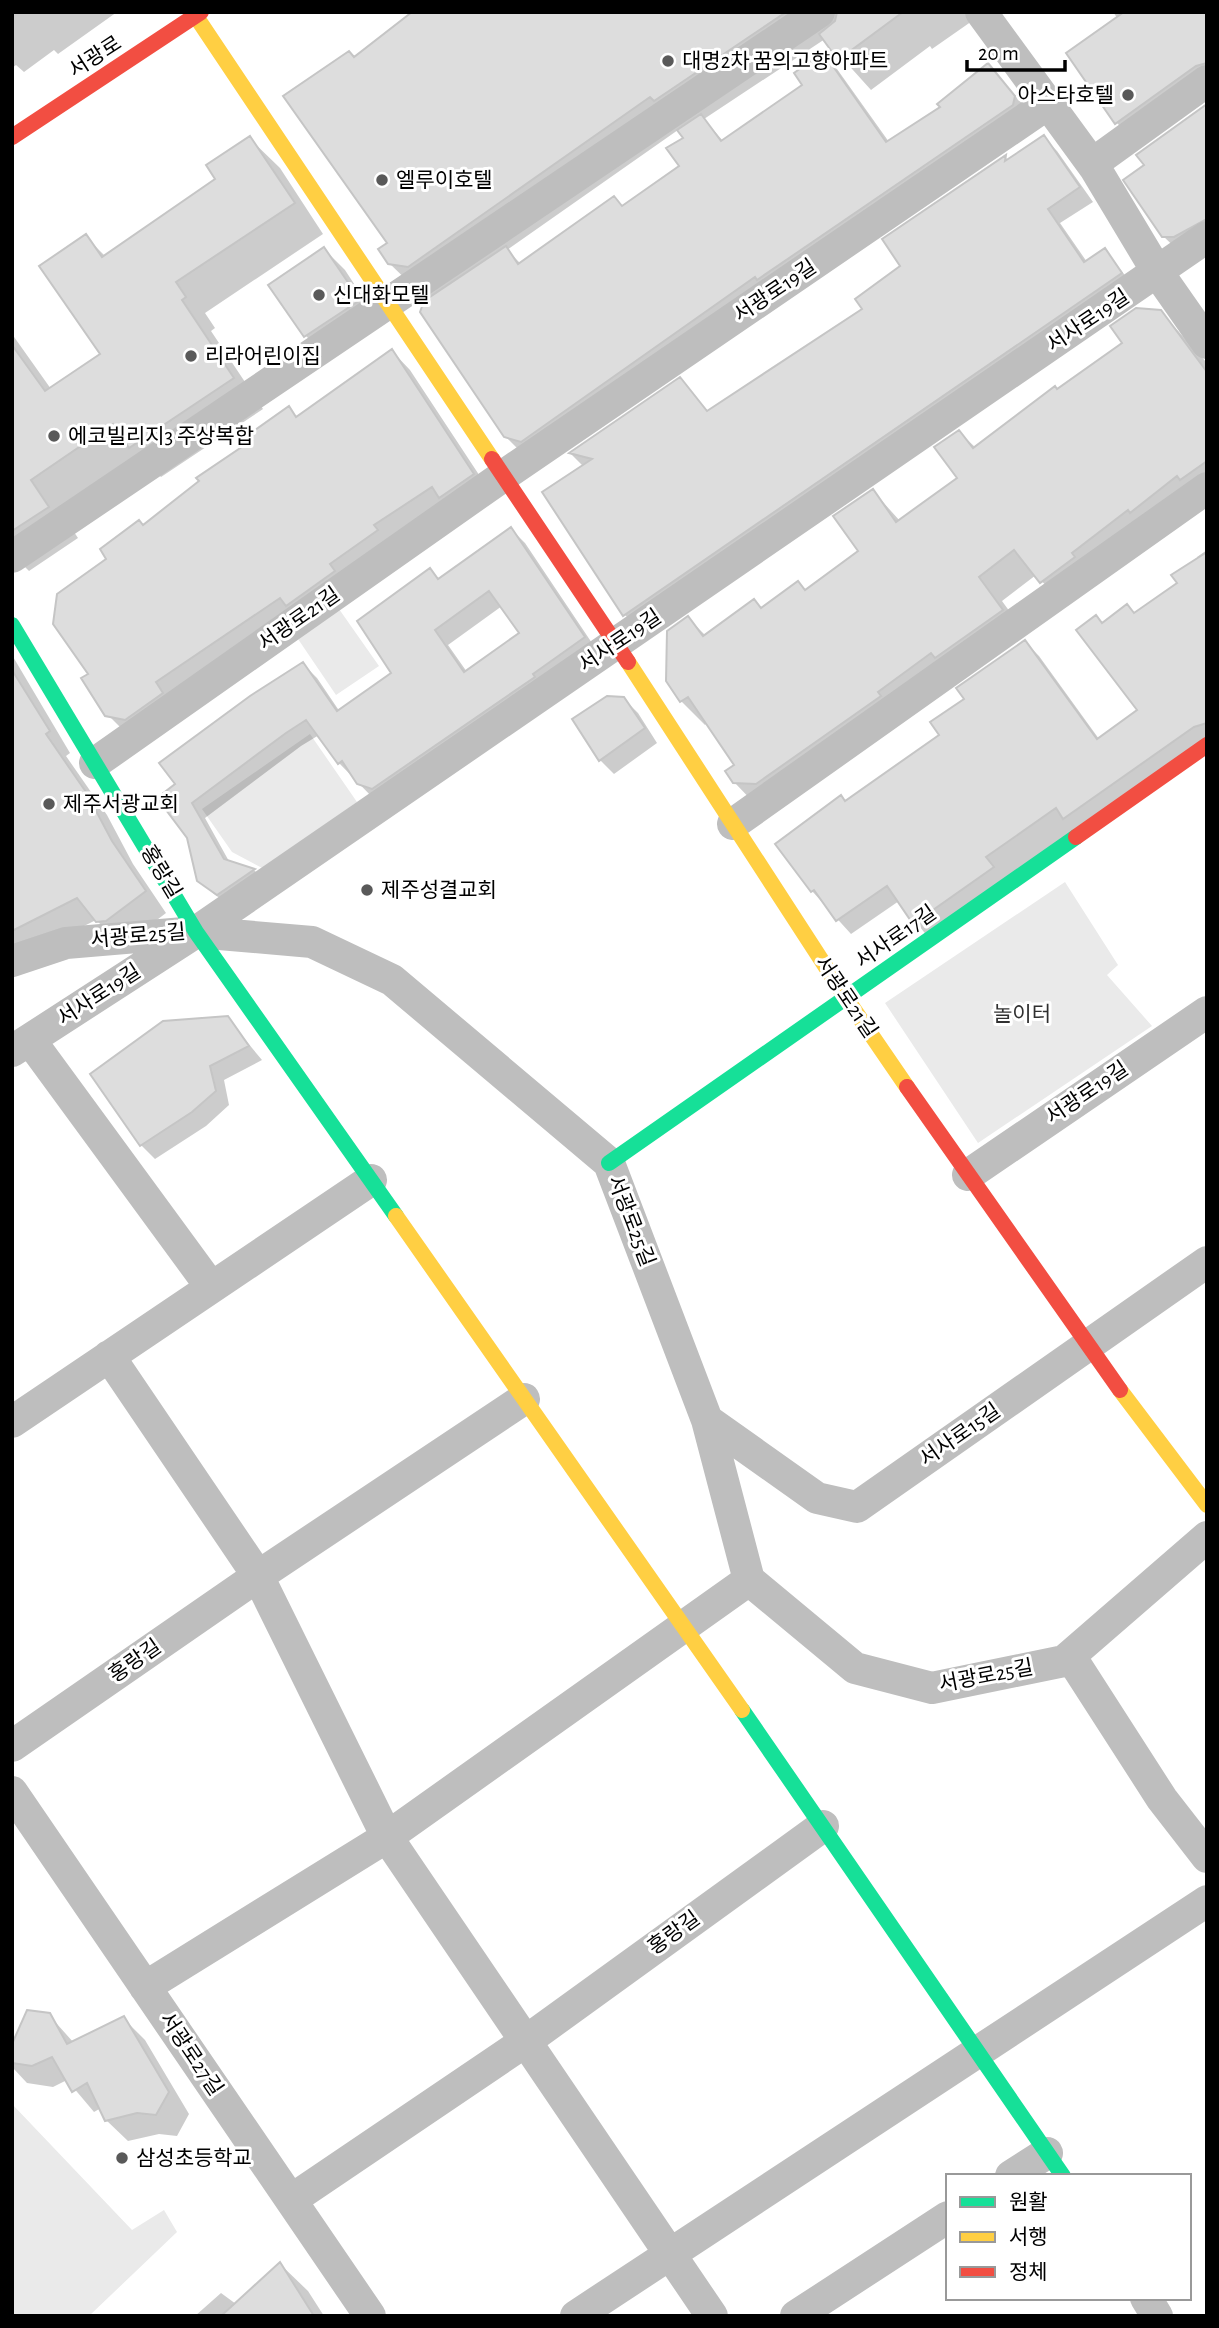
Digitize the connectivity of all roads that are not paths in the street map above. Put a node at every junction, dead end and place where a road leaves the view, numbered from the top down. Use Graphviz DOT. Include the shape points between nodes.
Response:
graph roads {
  1 [pos="819,12"];
  2 [pos="981,12"];
  3 [pos="196,14"];
  4 [pos="1207,81"];
  5 [pos="1046,106"];
  6 [pos="12,137"];
  7 [pos="1092,164"];
  8 [pos="1207,237"];
  9 [pos="1158,273"];
  10 [pos="387,302"];
  11 [pos="1207,343"];
  12 [pos="503,476"];
  13 [pos="1207,488"];
  14 [pos="12,557"];
  15 [pos="12,625"];
  16 [pos="616,644"];
  17 [pos="1207,746"];
  18 [pos="95,763"];
  19 [pos="733,824"];
  20 [pos="196,932"];
  21 [pos="12,961"];
  22 [pos="846,998"];
  23 [pos="1207,1012"];
  24 [pos="21,1046"];
  25 [pos="609,1163"];
  26 [pos="968,1175"];
  27 [pos="370,1180"];
  28 [pos="1207,1262"];
  29 [pos="211,1287"];
  30 [pos="1087,1346"];
  31 [pos="109,1356"];
  32 [pos="524,1399"];
  33 [pos="707,1420"];
  34 [pos="12,1422"];
  35 [pos="1207,1505"];
  36 [pos="1207,1537"];
  37 [pos="258,1576"];
  38 [pos="749,1580"];
  39 [pos="684,1626"];
  40 [pos="1070,1656"];
  41 [pos="12,1746"];
  42 [pos="12,1792"];
  43 [pos="822,1826"];
  44 [pos="387,1837"];
  45 [pos="1207,1857"];
  46 [pos="1207,1901"];
  47 [pos="145,1987"];
  48 [pos="526,2041"];
  49 [pos="979,2052"];
  50 [pos="1055,2164"];
  51 [pos="1018,2174"];
  52 [pos="291,2200"];
  53 [pos="946,2218"];
  54 [pos="670,2255"];
  55 [pos="1147,2300"];
  56 [pos="370,2316"];
  57 [pos="576,2316"];
  58 [pos="712,2316"];
  59 [pos="796,2316"];
  60 [pos="1157,2316"];
  1 -- 10 [label="street"];
  2 -- 5 [label="street"];
  3 -- 6 [label="street, 서광로"];
  3 -- 10 [label="street, 서광로21길"];
  4 -- 7 [label="street"];
  5 -- 7 [label="street"];
  5 -- 12 [label="street, 서광로19길"];
  7 -- 9 [label="street"];
  8 -- 9 [label="street, 서사로19길"];
  9 -- 11 [label="street"];
  9 -- 16 [label="street, 서사로19길"];
  10 -- 12 [label="street, 서광로21길"];
  10 -- 14 [label="street"];
  12 -- 16 [label="street, 서광로21길"];
  12 -- 18 [label="street, 서광로21길"];
  13 -- 19 [label="street"];
  15 -- 18 [label="street, 홍랑길"];
  16 -- 19 [label="street, 서광로21길"];
  16 -- 20 [label="street, 서사로19길"];
  17 -- 22 [label="street, 서사로17길"];
  18 -- 20 [label="street, 홍랑길"];
  19 -- 22 [label="street, 서광로21길"];
  20 -- 21 [label="street, 서광로25길" via="66,943"];
  20 -- 24 [label="street, 서사로19길"];
  20 -- 25 [label="street, 서광로25길" via="312,942 392,980"];
  20 -- 27 [label="street, 홍랑길"];
  22 -- 25 [label="street, 서사로17길"];
  22 -- 26 [label="street, 서광로21길"];
  23 -- 26 [label="street, 서광로19길"];
  24 -- 29 [label="street, 서사로19길"];
  25 -- 33 [label="street, 서광로25길"];
  26 -- 30 [label="street, 서광로21길"];
  27 -- 29 [label="street"];
  27 -- 32 [label="street, 홍랑길"];
  28 -- 30 [label="street, 서사로15길"];
  29 -- 31 [label="street"];
  30 -- 33 [label="street, 서사로15길" via="857,1507 817,1498"];
  30 -- 35 [label="street, 서광로21길"];
  31 -- 34 [label="street"];
  31 -- 37 [label="street"];
  32 -- 37 [label="street, 홍랑길"];
  32 -- 39 [label="street, 홍랑길"];
  33 -- 38 [label="street, 서광로25길"];
  36 -- 40 [label="street, 서광로25길"];
  37 -- 41 [label="street, 홍랑길"];
  37 -- 44 [label="street"];
  38 -- 39 [label="street"];
  38 -- 40 [label="street, 서광로25길" via="855,1668 932,1688 1064,1661"];
  39 -- 43 [label="street, 홍랑길"];
  39 -- 44 [label="street"];
  40 -- 45 [label="street" via="1162,1799"];
  42 -- 47 [label="street, 서광로27길"];
  43 -- 48 [label="street, 홍랑길"];
  43 -- 49 [label="street, 홍랑길"];
  44 -- 47 [label="street"];
  44 -- 48 [label="street"];
  46 -- 49 [label="street"];
  47 -- 52 [label="street, 서광로27길"];
  48 -- 52 [label="street, 홍랑길"];
  48 -- 54 [label="street"];
  49 -- 50 [label="street, 홍랑길"];
  49 -- 54 [label="street"];
  50 -- 51 [label="street, 홍랑길"];
  52 -- 56 [label="street, 서광로27길"];
  53 -- 59 [label="street"];
  54 -- 57 [label="street"];
  54 -- 58 [label="street"];
  55 -- 60 [label="street"];
}
